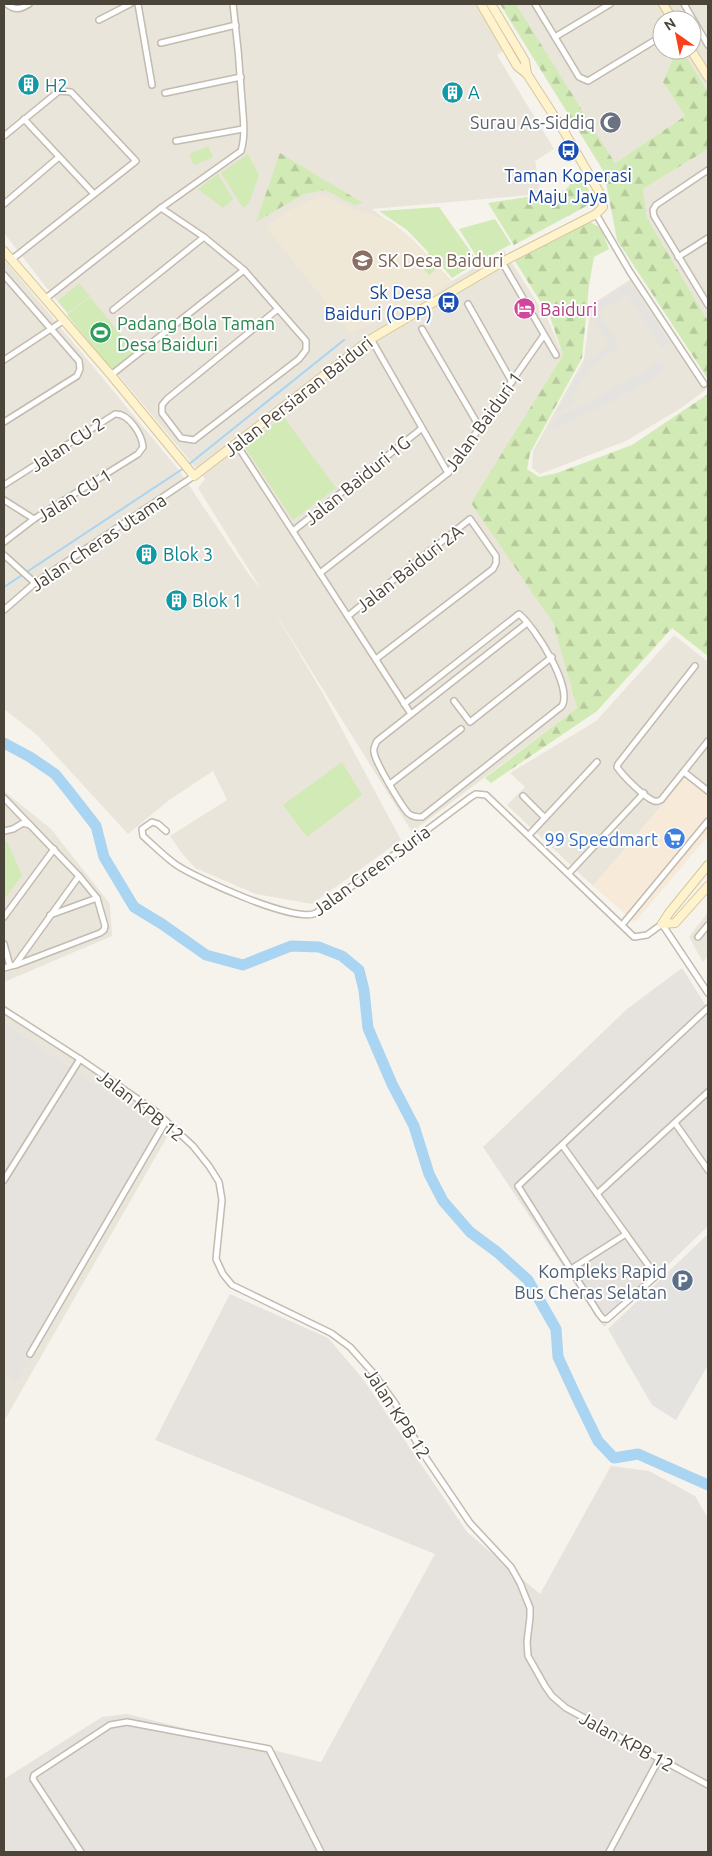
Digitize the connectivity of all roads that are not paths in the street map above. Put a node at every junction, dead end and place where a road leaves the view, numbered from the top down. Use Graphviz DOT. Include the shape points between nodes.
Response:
graph roads {
  1 [pos="29,4"];
  2 [pos="130,4"];
  3 [pos="138,4"];
  4 [pos="234,4"];
  5 [pos="480,4"];
  6 [pos="491,4"];
  7 [pos="534,4"];
  8 [pos="610,4"];
  9 [pos="684,4"];
  10 [pos="10,6"];
  11 [pos="99,20"];
  12 [pos="236,26"];
  13 [pos="555,38"];
  14 [pos="160,42"];
  15 [pos="652,42"];
  16 [pos="708,45"];
  17 [pos="697,60"];
  18 [pos="527,74"];
  19 [pos="240,77"];
  20 [pos="708,77"];
  21 [pos="152,85"];
  22 [pos="165,93"];
  23 [pos="24,119"];
  24 [pos="243,129"];
  25 [pos="4,136"];
  26 [pos="176,142"];
  27 [pos="59,157"];
  28 [pos="708,170"];
  29 [pos="94,194"];
  30 [pos="4,204"];
  31 [pos="160,208"];
  32 [pos="596,214"];
  33 [pos="204,237"];
  34 [pos="708,238"];
  35 [pos="4,250"];
  36 [pos="678,257"];
  37 [pos="11,260"];
  38 [pos="502,262"];
  39 [pos="244,270"];
  40 [pos="4,275"];
  41 [pos="45,299"];
  42 [pos="468,304"];
  43 [pos="708,306"];
  44 [pos="278,309"];
  45 [pos="113,310"];
  46 [pos="63,321"];
  47 [pos="422,329"];
  48 [pos="50,330"];
  49 [pos="544,335"];
  50 [pos="371,339"];
  51 [pos="556,355"];
  52 [pos="5,358"];
  53 [pos="111,376"];
  54 [pos="512,382"];
  55 [pos="704,384"];
  56 [pos="4,422"];
  57 [pos="421,428"];
  58 [pos="480,428"];
  59 [pos="237,445"];
  60 [pos="143,447"];
  61 [pos="448,473"];
  62 [pos="194,476"];
  63 [pos="4,485"];
  64 [pos="4,500"];
  65 [pos="34,519"];
  66 [pos="293,531"];
  67 [pos="4,542"];
  68 [pos="4,555"];
  69 [pos="320,573"];
  70 [pos="35,583"];
  71 [pos="4,610"];
  72 [pos="348,616"];
  73 [pos="527,623"];
  74 [pos="552,657"];
  75 [pos="376,659"];
  76 [pos="695,666"];
  77 [pos="454,701"];
  78 [pos="404,704"];
  79 [pos="411,714"];
  80 [pos="461,729"];
  81 [pos="708,741"];
  82 [pos="597,762"];
  83 [pos="684,772"];
  84 [pos="390,784"];
  85 [pos="708,791"];
  86 [pos="644,793"];
  87 [pos="523,796"];
  88 [pos="4,798"];
  89 [pos="545,818"];
  90 [pos="708,821"];
  91 [pos="30,825"];
  92 [pos="4,831"];
  93 [pos="166,831"];
  94 [pos="529,835"];
  95 [pos="54,849"];
  96 [pos="708,864"];
  97 [pos="569,874"];
  98 [pos="79,876"];
  99 [pos="708,886"];
  100 [pos="98,898"];
  101 [pos="50,915"];
  102 [pos="4,918"];
  103 [pos="662,924"];
  104 [pos="622,925"];
  105 [pos="708,925"];
  106 [pos="698,937"];
  107 [pos="4,944"];
  108 [pos="13,966"];
  109 [pos="4,968"];
  110 [pos="708,993"];
  111 [pos="708,1008"];
  112 [pos="4,1010"];
  113 [pos="80,1059"];
  114 [pos="708,1092"];
  115 [pos="166,1121"];
  116 [pos="675,1123"];
  117 [pos="562,1145"];
  118 [pos="708,1170"];
  119 [pos="4,1180"];
  120 [pos="597,1194"];
  121 [pos="626,1234"];
  122 [pos="571,1269"];
  123 [pos="30,1354"];
  124 [pos="659,1759"];
  125 [pos="708,1785"];
  126 [pos="81,1852"];
  127 [pos="321,1852"];
  128 [pos="609,1852"];
  1 -- 10 [label="street"];
  2 -- 11 [label="street"];
  3 -- 21 [label="street"];
  4 -- 12 [label="street"];
  5 -- 18 [label="street" via="517,66"];
  6 -- 18 [label="street" via="525,61"];
  7 -- 13 [label="street"];
  8 -- 13 [label="street"];
  9 -- 16 [label="street"];
  12 -- 14 [label="street"];
  12 -- 19 [label="street"];
  13 -- 15 [label="street" via="579,77 588,81"];
  17 -- 20 [label="street"];
  18 -- 32 [label="street" via="602,197 603,207"];
  19 -- 22 [label="street"];
  19 -- 24 [label="street"];
  23 -- 25 [label="street"];
  23 -- 27 [label="street"];
  23 -- 29 [label="street" via="59,91 71,92 136,162"];
  24 -- 26 [label="street"];
  24 -- 31 [label="street" via="241,151"];
  27 -- 29 [label="street"];
  27 -- 30 [label="street"];
  28 -- 36 [label="street" via="653,210"];
  29 -- 37 [label="street"];
  31 -- 33 [label="street"];
  31 -- 41 [label="street"];
  32 -- 38 [label="street, Jalan Persiaran Baiduri"];
  32 -- 55 [label="street"];
  33 -- 39 [label="street"];
  33 -- 45 [label="street"];
  34 -- 36 [label="street"];
  35 -- 37 [label="street"];
  36 -- 43 [label="street"];
  37 -- 41 [label="street"];
  38 -- 49 [label="street"];
  38 -- 50 [label="street, Jalan Persiaran Baiduri"];
  39 -- 44 [label="street"];
  39 -- 53 [label="street"];
  40 -- 48 [label="street"];
  41 -- 46 [label="street"];
  42 -- 54 [label="street"];
  44 -- 44 [label="street" via="306,341 306,350 299,359 194,440 181,438 162,413 162,405"];
  46 -- 48 [label="street"];
  46 -- 53 [label="street"];
  47 -- 58 [label="street"];
  48 -- 52 [label="street"];
  48 -- 56 [label="street" via="79,361 77,376"];
  49 -- 51 [label="street"];
  49 -- 54 [label="street, Jalan Baiduri 1"];
  50 -- 57 [label="street"];
  50 -- 59 [label="street, Jalan Persiaran Baiduri"];
  53 -- 62 [label="street"];
  54 -- 58 [label="street, Jalan Baiduri 1"];
  57 -- 61 [label="street"];
  57 -- 66 [label="street, Jalan Baiduri 1G"];
  58 -- 61 [label="street, Jalan Baiduri 1"];
  59 -- 62 [label="street, Jalan Persiaran Baiduri"];
  59 -- 66 [label="street"];
  60 -- 63 [label="street, Jalan CU 2" via="142,440 126,417 121,413 115,414"];
  60 -- 65 [label="street, Jalan CU 1" via="138,454"];
  61 -- 69 [label="street, Jalan Baiduri 1"];
  62 -- 70 [label="street, Jalan Cheras Utama"];
  64 -- 65 [label="street"];
  65 -- 67 [label="street, Jalan CU 1"];
  66 -- 69 [label="street"];
  68 -- 70 [label="street"];
  69 -- 72 [label="street"];
  70 -- 71 [label="street, Jalan Cheras Utama"];
  72 -- 75 [label="street"];
  72 -- 75 [label="street, Jalan Baiduri 2A" via="470,520 496,556 493,569"];
  73 -- 74 [label="street"];
  73 -- 78 [label="street" via="519,614"];
  73 -- 79 [label="street"];
  74 -- 77 [label="street" via="470,722"];
  74 -- 84 [label="street" via="565,697 562,706 422,817 409,814"];
  75 -- 78 [label="street"];
  76 -- 86 [label="street" via="618,764 618,770"];
  78 -- 79 [label="street"];
  79 -- 84 [label="street" via="377,741 373,750"];
  80 -- 84 [label="street"];
  81 -- 83 [label="street"];
  82 -- 89 [label="street"];
  83 -- 85 [label="street"];
  83 -- 86 [label="street" via="661,800 654,802"];
  86 -- 97 [label="street"];
  87 -- 89 [label="street"];
  88 -- 91 [label="street"];
  89 -- 94 [label="street"];
  90 -- 104 [label="street"];
  91 -- 92 [label="street" via="23,823"];
  91 -- 95 [label="street"];
  93 -- 94 [label="street, Jalan Green Suria" via="152,822 142,829 143,836 182,868 272,908 313,915 476,794 490,798"];
  94 -- 97 [label="street"];
  95 -- 98 [label="street"];
  95 -- 102 [label="street"];
  96 -- 103 [label="street"];
  97 -- 104 [label="street"];
  98 -- 100 [label="street"];
  98 -- 101 [label="street"];
  99 -- 103 [label="street" via="675,924"];
  100 -- 101 [label="street"];
  100 -- 108 [label="street" via="104,930"];
  101 -- 108 [label="street"];
  103 -- 104 [label="street" via="647,935 634,937"];
  103 -- 110 [label="street"];
  105 -- 106 [label="street"];
  107 -- 108 [label="street"];
  108 -- 109 [label="street"];
  111 -- 117 [label="street"];
  112 -- 113 [label="street, Jalan KPB 12"];
  113 -- 115 [label="street, Jalan KPB 12"];
  113 -- 119 [label="street"];
  114 -- 116 [label="street"];
  115 -- 123 [label="street"];
  115 -- 124 [label="street, Jalan KPB 12" via="194,1146 219,1182 222,1200 216,1259 222,1274 232,1285 331,1333 362,1359 395,1403 422,1452 470,1523 511,1567 530,1608 528,1656 552,1696 566,1708"];
  116 -- 118 [label="street"];
  116 -- 120 [label="street"];
  117 -- 120 [label="street"];
  117 -- 122 [label="street" via="518,1186"];
  120 -- 121 [label="street"];
  121 -- 122 [label="street"];
  121 -- 122 [label="street" via="656,1276 608,1319 603,1319"];
  124 -- 125 [label="street, Jalan KPB 12"];
  124 -- 128 [label="street"];
  126 -- 127 [label="street" via="34,1775 110,1725 127,1722 269,1748"];
}
